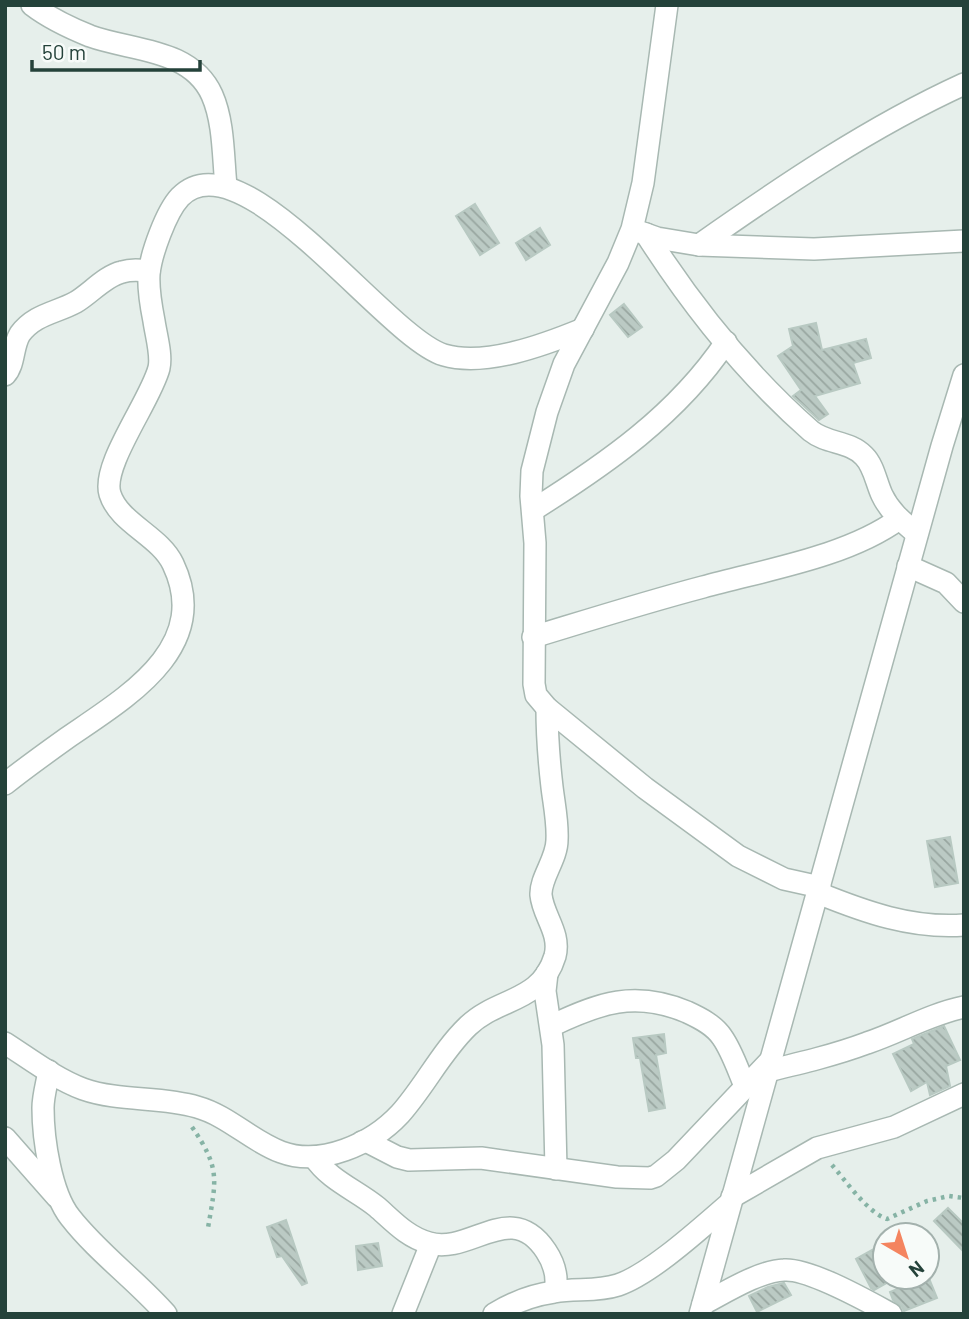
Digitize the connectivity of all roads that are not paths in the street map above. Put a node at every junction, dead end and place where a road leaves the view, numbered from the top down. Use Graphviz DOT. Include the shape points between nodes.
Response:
graph roads {
  1 [pos="32,5"];
  2 [pos="667,5"];
  3 [pos="964,84"];
  4 [pos="226,186"];
  5 [pos="639,231"];
  6 [pos="964,242"];
  7 [pos="699,245"];
  8 [pos="149,271"];
  9 [pos="583,329"];
  10 [pos="726,342"];
  11 [pos="5,375"];
  12 [pos="963,378"];
  13 [pos="533,510"];
  14 [pos="899,519"];
  15 [pos="917,534"];
  16 [pos="908,566"];
  17 [pos="964,602"];
  18 [pos="533,637"];
  19 [pos="547,708"];
  20 [pos="5,784"];
  21 [pos="819,890"];
  22 [pos="964,925"];
  23 [pos="547,973"];
  24 [pos="964,1007"];
  25 [pos="551,1026"];
  26 [pos="5,1043"];
  27 [pos="768,1066"];
  28 [pos="49,1071"];
  29 [pos="745,1086"];
  30 [pos="964,1094"];
  31 [pos="5,1138"];
  32 [pos="362,1142"];
  33 [pos="314,1157"];
  34 [pos="556,1169"];
  35 [pos="59,1199"];
  36 [pos="731,1200"];
  37 [pos="431,1244"];
  38 [pos="555,1292"];
  39 [pos="702,1309"];
  40 [pos="166,1314"];
  41 [pos="403,1314"];
  42 [pos="494,1314"];
  43 [pos="891,1314"];
  1 -- 4 [label="street" via="91,36 159,53 197,73 213,96 220,123"];
  2 -- 5 [label="street"];
  3 -- 7 [label="street" via="844,148"];
  4 -- 8 [label="street" via="194,187 180,198 160,236"];
  4 -- 9 [label="street" via="271,212 430,349 461,358 487,357 546,344"];
  5 -- 7 [label="street"];
  5 -- 9 [label="street"];
  5 -- 10 [label="street"];
  6 -- 7 [label="street" via="814,249"];
  8 -- 11 [label="street" via="118,272 76,302 32,321 14,344"];
  8 -- 20 [label="street" via="160,365 116,460 110,494 119,510 172,561 181,584 181,623 166,658 137,689"];
  9 -- 13 [label="street" via="564,364 547,412 532,471"];
  10 -- 13 [label="street" via="666,414"];
  10 -- 14 [label="street" via="814,434 864,456"];
  12 -- 15 [label="street"];
  13 -- 18 [label="street"];
  14 -- 15 [label="street"];
  14 -- 18 [label="street" via="876,535 831,551"];
  15 -- 16 [label="street"];
  16 -- 17 [label="street" via="946,583"];
  16 -- 21 [label="street"];
  18 -- 19 [label="street" via="536,695"];
  19 -- 21 [label="street" via="738,856"];
  19 -- 23 [label="street" via="557,841 541,897 555,936"];
  21 -- 22 [label="street" via="887,919"];
  21 -- 27 [label="street"];
  23 -- 25 [label="street"];
  23 -- 32 [label="street" via="532,991 474,1021 444,1052 400,1114"];
  24 -- 27 [label="street" via="828,1056"];
  25 -- 29 [label="street" via="619,1001 638,1000 678,1009 724,1038"];
  25 -- 34 [label="street"];
  26 -- 28 [label="street"];
  27 -- 29 [label="street"];
  27 -- 36 [label="street"];
  28 -- 33 [label="street" via="82,1089 198,1107 280,1152"];
  28 -- 35 [label="street" via="43,1113"];
  29 -- 34 [label="street" via="656,1176 639,1179"];
  30 -- 36 [label="street" via="894,1127 817,1148"];
  31 -- 35 [label="street"];
  32 -- 33 [label="street" via="339,1153"];
  32 -- 34 [label="street" via="409,1160 481,1158"];
  33 -- 37 [label="street" via="321,1168 408,1234"];
  35 -- 40 [label="street" via="86,1235"];
  36 -- 38 [label="street" via="639,1275 599,1290"];
  36 -- 39 [label="street"];
  37 -- 38 [label="street" via="506,1227 518,1229 533,1236 550,1257"];
  37 -- 41 [label="street"];
  38 -- 42 [label="street" via="513,1303"];
  39 -- 43 [label="street" via="769,1272 787,1269"];
}
